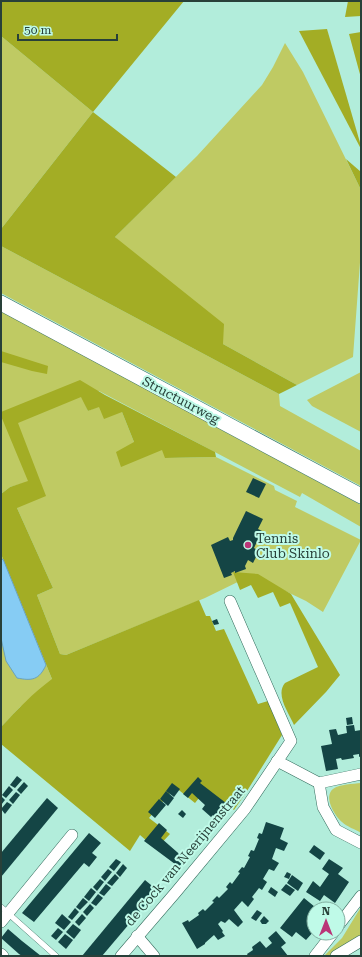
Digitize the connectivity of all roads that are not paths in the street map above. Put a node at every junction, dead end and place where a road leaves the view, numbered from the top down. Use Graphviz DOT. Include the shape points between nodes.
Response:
graph roads {
  1 [pos="1,303"];
  2 [pos="361,496"];
  3 [pos="230,601"];
  4 [pos="277,761"];
  5 [pos="361,774"];
  6 [pos="319,783"];
  7 [pos="72,835"];
  8 [pos="361,843"];
  9 [pos="361,896"];
  10 [pos="3,914"];
  11 [pos="346,916"];
  12 [pos="137,936"];
  13 [pos="327,941"];
  14 [pos="361,941"];
  15 [pos="56,956"];
  16 [pos="121,956"];
  17 [pos="154,956"];
  18 [pos="315,956"];
  19 [pos="336,956"];
  1 -- 2 [label="main road, Structuurweg"];
  3 -- 4 [label="street, de Cock van Neerijnenstraat" via="291,740"];
  4 -- 6 [label="street"];
  4 -- 12 [label="street, de Cock van Neerijnenstraat" via="246,809"];
  5 -- 6 [label="street"];
  6 -- 8 [label="street" via="323,807 336,830"];
  7 -- 10 [label="street"];
  9 -- 11 [label="street"];
  10 -- 15 [label="lane"];
  12 -- 16 [label="street, de Cock van Neerijnenstraat"];
  12 -- 17 [label="street"];
  13 -- 18 [label="street"];
  14 -- 19 [label="street"];
}
